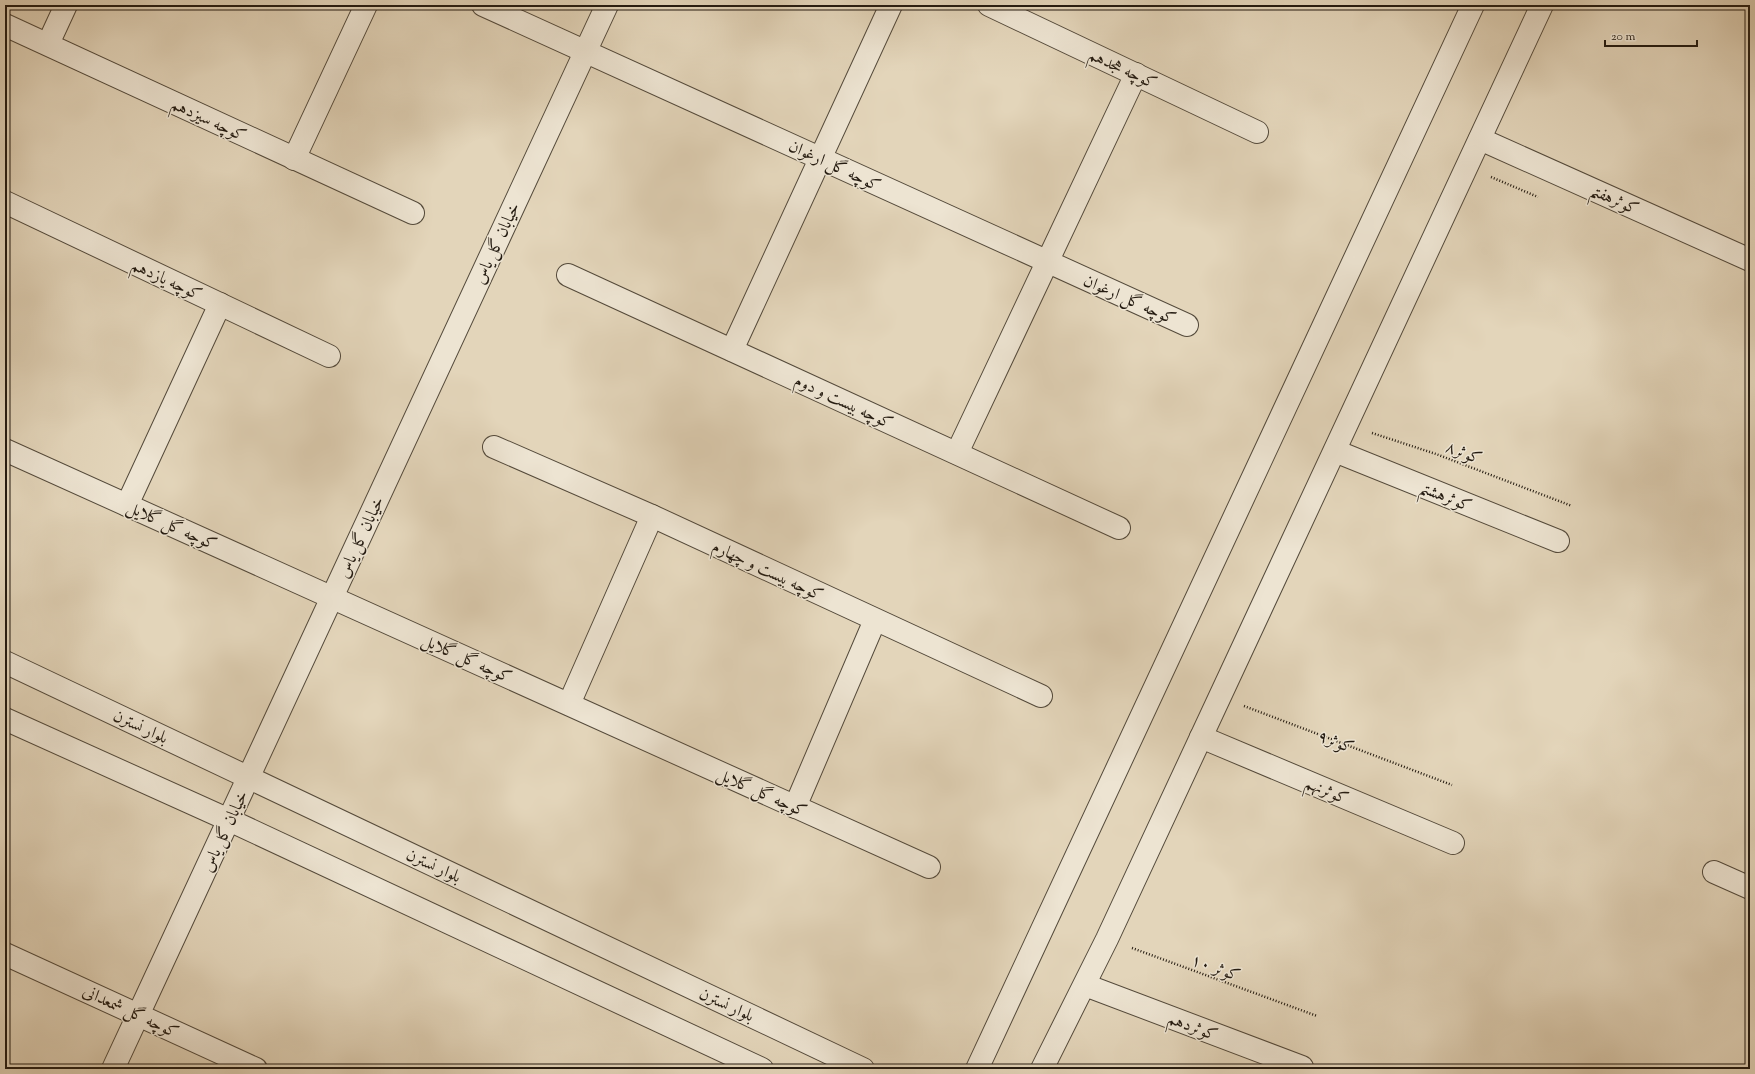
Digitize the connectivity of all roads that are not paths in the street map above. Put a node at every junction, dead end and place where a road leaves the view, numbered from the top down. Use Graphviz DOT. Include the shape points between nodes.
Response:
graph roads {
  1 [pos="66,5"];
  2 [pos="366,5"];
  3 [pos="483,5"];
  4 [pos="607,5"];
  5 [pos="891,5"];
  6 [pos="989,5"];
  7 [pos="1473,5"];
  8 [pos="1542,5"];
  9 [pos="5,25"];
  10 [pos="48,44"];
  11 [pos="586,51"];
  12 [pos="1136,74"];
  13 [pos="1257,132"];
  14 [pos="1480,139"];
  15 [pos="820,158"];
  16 [pos="294,159"];
  17 [pos="5,202"];
  18 [pos="413,213"];
  19 [pos="1750,260"];
  20 [pos="1047,262"];
  21 [pos="568,275"];
  22 [pos="220,304"];
  23 [pos="1187,325"];
  24 [pos="732,350"];
  25 [pos="329,356"];
  26 [pos="494,447"];
  27 [pos="5,450"];
  28 [pos="1334,451"];
  29 [pos="957,453"];
  30 [pos="127,505"];
  31 [pos="652,516"];
  32 [pos="1120,528"];
  33 [pos="1558,541"];
  34 [pos="332,598"];
  35 [pos="875,620"];
  36 [pos="5,662"];
  37 [pos="1041,696"];
  38 [pos="569,704"];
  39 [pos="5,718"];
  40 [pos="1201,737"];
  41 [pos="249,777"];
  42 [pos="795,807"];
  43 [pos="229,820"];
  44 [pos="1454,843"];
  45 [pos="929,867"];
  46 [pos="1714,872"];
  47 [pos="1750,888"];
  48 [pos="5,954"];
  49 [pos="1085,985"];
  50 [pos="139,1014"];
  51 [pos="1302,1066"];
  52 [pos="113,1069"];
  53 [pos="256,1069"];
  54 [pos="762,1069"];
  55 [pos="863,1069"];
  56 [pos="977,1069"];
  57 [pos="1042,1069"];
  1 -- 10 [label="street"];
  2 -- 16 [label="street"];
  3 -- 11 [label="street, کوچه گل ارغوان"];
  4 -- 11 [label="street, خیابان گل یاس"];
  5 -- 15 [label="street"];
  6 -- 12 [label="street, کوچه هجدهم"];
  7 -- 56 [label="street"];
  8 -- 14 [label="street"];
  9 -- 10 [label="street, کوچه سیزدهم"];
  10 -- 16 [label="street, کوچه سیزدهم"];
  11 -- 15 [label="street, کوچه گل ارغوان"];
  11 -- 34 [label="street, خیابان گل یاس"];
  12 -- 13 [label="street, کوچه هجدهم"];
  12 -- 20 [label="street"];
  14 -- 19 [label="street, کوثرهفتم"];
  14 -- 28 [label="street"];
  15 -- 20 [label="street, کوچه گل ارغوان"];
  15 -- 24 [label="street"];
  16 -- 18 [label="street, کوچه سیزدهم"];
  17 -- 22 [label="street, کوچه یازدهم"];
  20 -- 23 [label="street, کوچه گل ارغوان"];
  20 -- 29 [label="street"];
  21 -- 24 [label="street, کوچه بیست و دوم"];
  22 -- 25 [label="street, کوچه یازدهم"];
  22 -- 30 [label="street"];
  24 -- 29 [label="street, کوچه بیست و دوم"];
  26 -- 31 [label="street, کوچه بیست و چهارم"];
  27 -- 30 [label="street, کوچه گل گلایل"];
  28 -- 33 [label="street, کوثرهشتم"];
  28 -- 40 [label="street"];
  29 -- 32 [label="street, کوچه بیست و دوم"];
  30 -- 34 [label="street, کوچه گل گلایل"];
  31 -- 35 [label="street, کوچه بیست و چهارم"];
  31 -- 38 [label="street"];
  34 -- 38 [label="street, کوچه گل گلایل"];
  34 -- 41 [label="street, خیابان گل یاس"];
  35 -- 37 [label="street, کوچه بیست و چهارم"];
  35 -- 42 [label="street"];
  36 -- 41 [label="street, بلوار نسترن"];
  38 -- 42 [label="street, کوچه گل گلایل"];
  39 -- 43 [label="street"];
  40 -- 44 [label="street, کوثرنهم"];
  40 -- 49 [label="street"];
  41 -- 43 [label="street, خیابان گل یاس"];
  41 -- 55 [label="street, بلوار نسترن"];
  42 -- 45 [label="street, کوچه گل گلایل"];
  43 -- 50 [label="street, خیابان گل یاس"];
  43 -- 54 [label="street"];
  46 -- 47 [label="street"];
  48 -- 50 [label="street, کوچه گل شمعدانی"];
  49 -- 51 [label="street, کوثردهم"];
  49 -- 57 [label="street"];
  50 -- 52 [label="street, خیابان گل یاس"];
  50 -- 53 [label="street, کوچه گل شمعدانی"];
}
